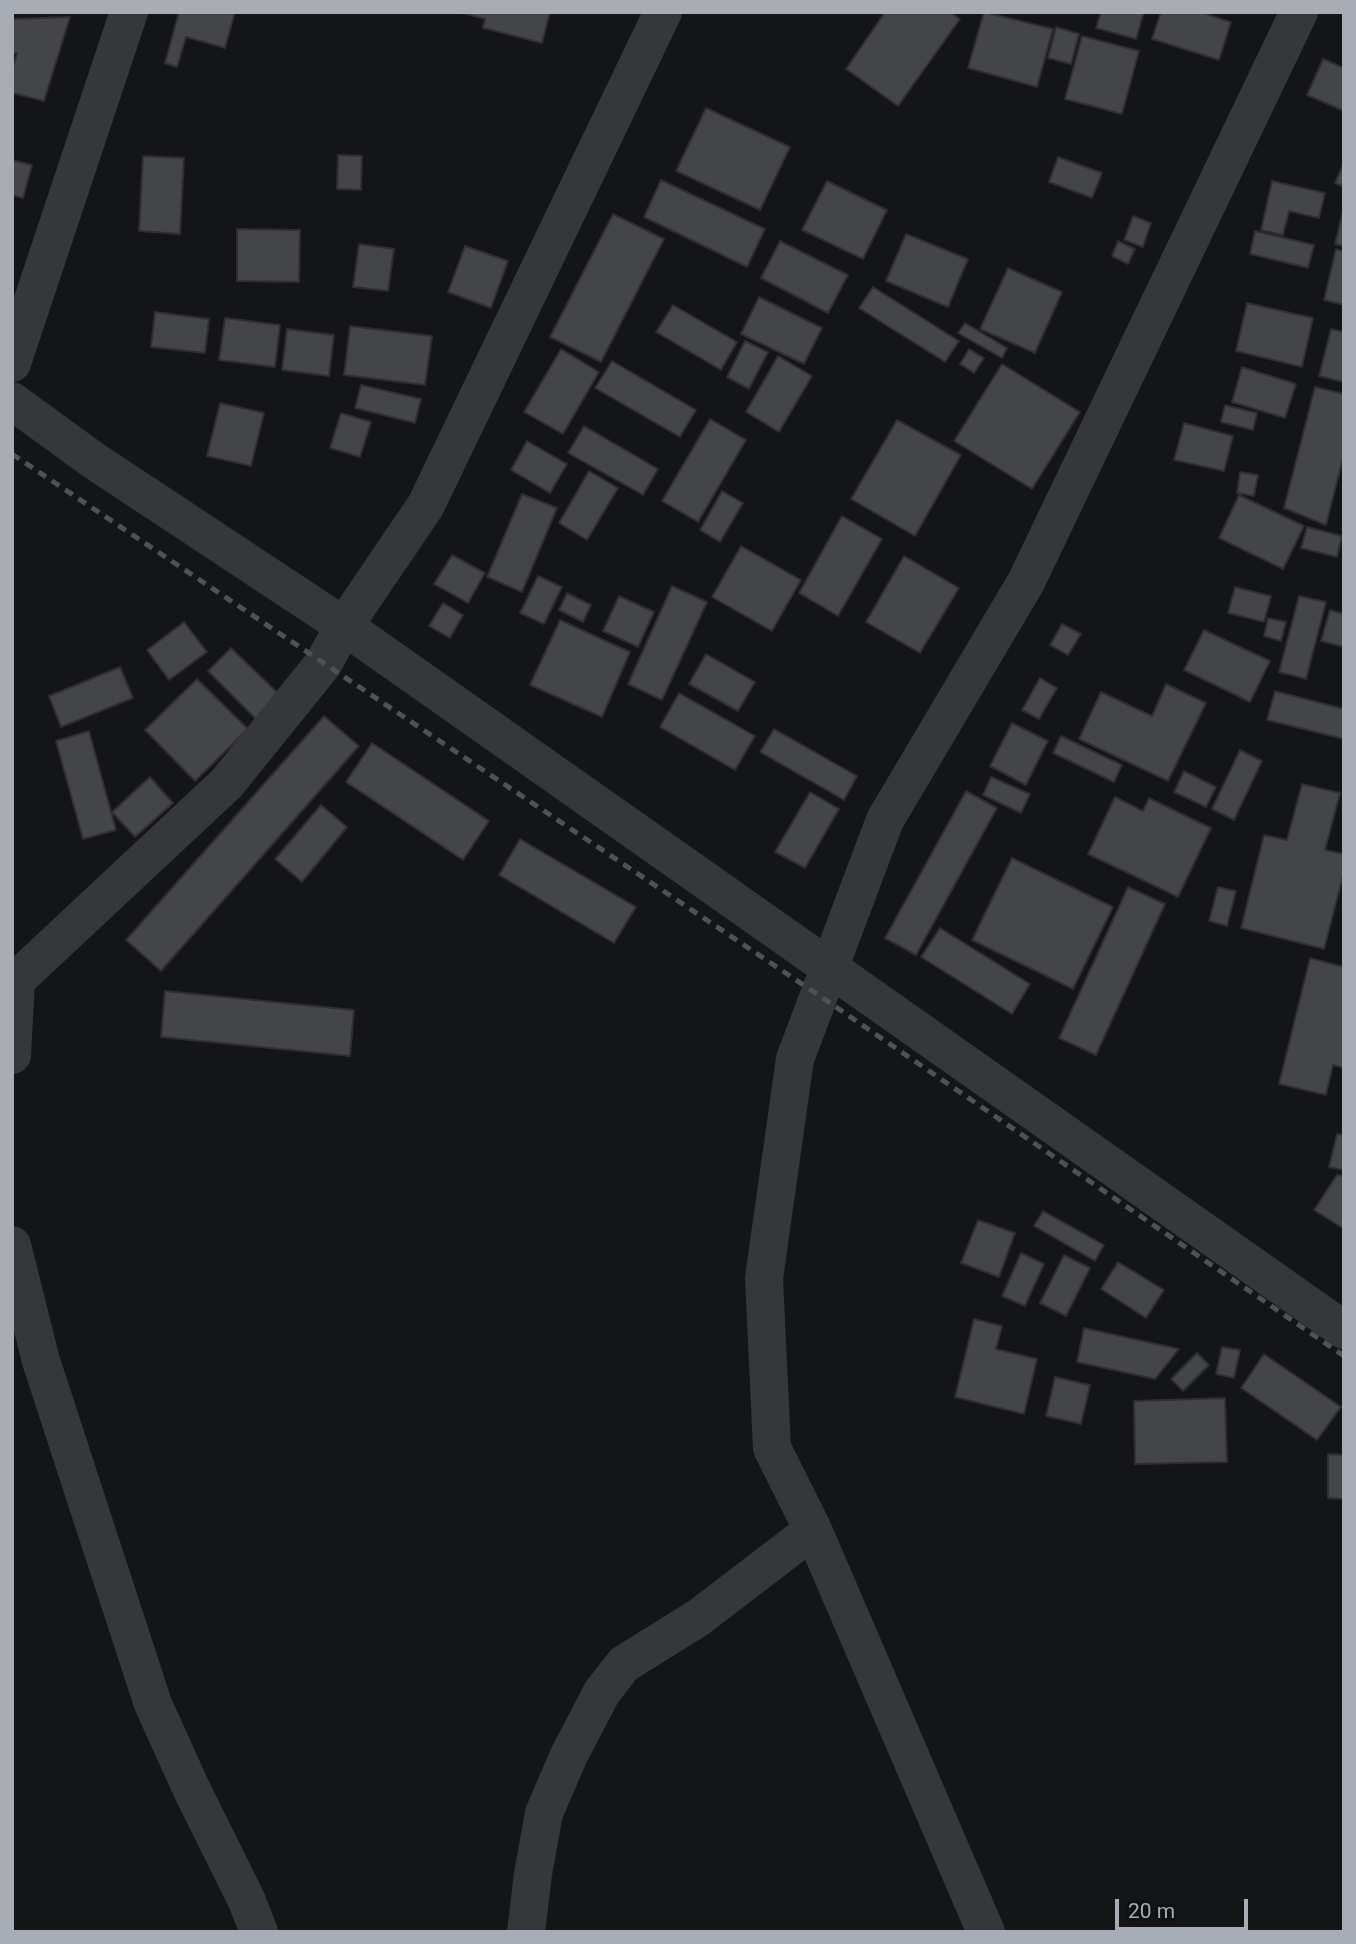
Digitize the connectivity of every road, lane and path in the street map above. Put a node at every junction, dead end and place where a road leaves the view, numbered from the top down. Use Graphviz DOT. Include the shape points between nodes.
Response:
graph roads {
  1 [pos="129,12"];
  2 [pos="663,12"];
  3 [pos="1299,12"];
  4 [pos="12,363"];
  5 [pos="12,401"];
  6 [pos="344,626"];
  7 [pos="829,970"];
  8 [pos="14,983"];
  9 [pos="12,1055"];
  10 [pos="12,1245"];
  11 [pos="1344,1331"];
  12 [pos="813,1530"];
  13 [pos="258,1932"];
  14 [pos="526,1932"];
  15 [pos="986,1932"];
  1 -- 4 [label="street"];
  2 -- 6 [label="street" via="426,505"];
  3 -- 7 [label="street" via="1026,582 885,820"];
  5 -- 6 [label="street"];
  6 -- 7 [label="street"];
  6 -- 8 [label="street" via="323,664 227,783"];
  7 -- 11 [label="street"];
  7 -- 12 [label="street" via="795,1059 764,1278 772,1448"];
  8 -- 9 [label="street"];
  10 -- 13 [label="street" via="41,1361 153,1704"];
  12 -- 14 [label="street" via="698,1618 624,1664 602,1692 544,1813"];
  12 -- 15 [label="street"];
}
